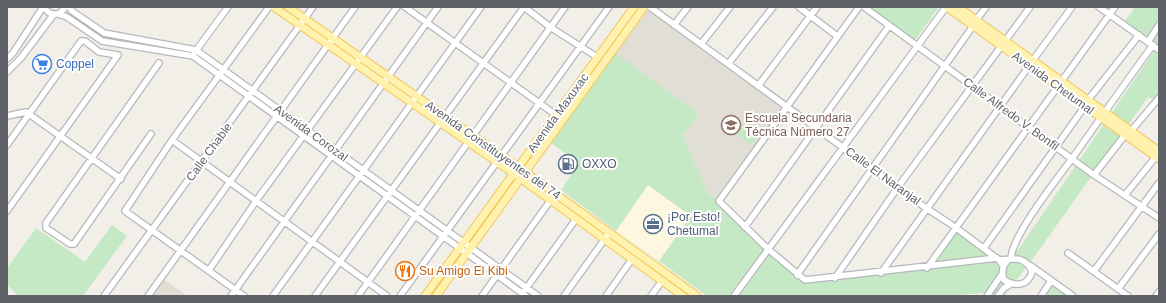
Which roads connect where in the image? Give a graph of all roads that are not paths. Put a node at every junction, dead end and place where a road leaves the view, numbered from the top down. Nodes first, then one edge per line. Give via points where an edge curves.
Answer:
1 (43, 7) edge
2 (65, 7) edge
3 (69, 7) edge
4 (228, 7) edge
5 (269, 7) edge
6 (274, 7) edge
7 (288, 7) edge
8 (313, 7) edge
9 (355, 7) edge
10 (397, 7) edge
11 (405, 7) edge
12 (438, 7) edge
13 (481, 7) edge
14 (524, 7) edge
15 (565, 7) edge
16 (608, 7) edge
17 (634, 7) edge
18 (644, 7) edge
19 (650, 7) edge
20 (688, 7) edge
21 (730, 7) edge
22 (773, 7) edge
23 (799, 7) edge
24 (817, 7) edge
25 (859, 7) edge
26 (864, 7) edge
27 (946, 7) edge
28 (958, 7) edge
29 (986, 7) edge
30 (1030, 7) edge
31 (1072, 7) edge
32 (1099, 7) edge
33 (1115, 7) edge
34 (56, 14) junction
35 (1110, 14) junction
36 (811, 16) junction
37 (305, 19) junction
38 (427, 23) junction
39 (974, 23) junction
40 (300, 25) junction
41 (674, 25) junction
42 (1159, 25) edge
43 (889, 26) junction
44 (550, 27) junction
45 (1139, 35) junction
46 (837, 36) junction
47 (333, 39) junction
48 (1148, 42) junction
49 (456, 43) junction
50 (1003, 43) junction
51 (701, 44) junction
52 (329, 45) junction
53 (1153, 45) junction
54 (581, 46) junction
55 (917, 46) junction
56 (196, 50) junction
57 (1159, 50) edge
58 (193, 56) junction
59 (597, 57) junction
60 (7, 59) edge
61 (359, 61) junction
62 (159, 63) dead end
63 (484, 63) junction
64 (1031, 63) junction
65 (728, 64) junction
66 (945, 65) junction
67 (224, 70) junction
68 (7, 72) edge
69 (220, 75) junction
70 (387, 81) junction
71 (511, 83) junction
72 (1059, 83) junction
73 (758, 86) junction
74 (972, 86) junction
75 (251, 93) junction
76 (1159, 98) edge
77 (414, 100) junction
78 (539, 103) junction
79 (1086, 103) junction
80 (787, 106) junction
81 (999, 106) junction
82 (279, 114) junction
83 (1102, 114) junction
84 (29, 115) junction
85 (7, 116) edge
86 (556, 116) junction
87 (443, 120) junction
88 (1028, 126) junction
89 (817, 128) junction
90 (307, 131) junction
91 (1128, 133) junction
92 (151, 134) dead end
93 (60, 136) junction
94 (304, 136) junction
95 (470, 139) junction
96 (172, 140) junction
97 (7, 145) edge
98 (843, 146) junction
99 (1056, 146) junction
100 (335, 151) junction
101 (1158, 155) edge
102 (331, 157) junction
103 (1072, 158) junction
104 (92, 159) junction
105 (499, 159) junction
106 (202, 162) junction
107 (872, 167) junction
108 (519, 173) junction
109 (360, 174) junction
110 (1094, 175) junction
111 (121, 179) junction
112 (230, 182) junction
113 (1159, 183) edge
114 (898, 187) junction
115 (389, 194) junction
116 (1125, 195) junction
117 (553, 197) junction
118 (256, 201) junction
119 (1141, 206) junction
120 (926, 208) junction
121 (7, 211) edge
122 (417, 214) junction
123 (1159, 218) edge
124 (576, 219) junction
125 (285, 222) junction
126 (745, 227) junction
127 (956, 227) junction
128 (152, 230) junction
129 (445, 233) junction
130 (1159, 234) edge
131 (607, 236) junction
132 (312, 242) junction
133 (466, 248) junction
134 (984, 248) junction
135 (768, 249) junction
136 (181, 251) junction
137 (1068, 254) dead end
138 (998, 259) junction
139 (1010, 259) junction
140 (632, 260) junction
141 (340, 262) junction
142 (652, 264) junction
143 (1003, 266) junction
144 (1030, 266) junction
145 (927, 268) junction
146 (501, 269) junction
147 (209, 270) junction
148 (647, 270) junction
149 (1094, 271) junction
150 (881, 273) junction
151 (1041, 273) junction
152 (497, 274) junction
153 (1002, 274) junction
154 (797, 275) junction
155 (1031, 277) junction
156 (835, 278) junction
157 (1051, 280) junction
158 (662, 281) junction
159 (368, 282) junction
160 (1011, 284) junction
161 (527, 288) junction
162 (1118, 289) junction
163 (236, 290) junction
164 (1159, 292) edge
165 (523, 295) edge
166 (104, 296) edge
167 (148, 296) edge
168 (231, 296) edge
169 (244, 296) edge
170 (273, 296) edge
171 (315, 296) edge
172 (358, 296) edge
173 (388, 296) edge
174 (400, 296) edge
175 (425, 296) edge
176 (436, 296) edge
177 (482, 296) edge
178 (538, 296) edge
179 (564, 296) edge
180 (606, 296) edge
181 (651, 296) edge
182 (683, 296) edge
183 (697, 296) edge
184 (734, 296) edge
185 (987, 296) edge
186 (998, 296) edge
187 (1041, 296) edge
188 (1073, 296) edge
189 (1128, 296) edge
190 (1156, 296) edge

1 - 34 street, Avenida Corozal via 47,12
1 - 60 street
2 - 34 street
3 - 56 street, Avenida Corozal via 104,33
4 - 56 street
5 - 67 street
6 - 40 main road, Avenida Constituyentes del 74
7 - 37 main road, Avenida Constituyentes del 74
8 - 37 street, Calle Chable
9 - 47 street
10 - 61 street
11 - 38 street
12 - 38 street
13 - 49 street
14 - 44 street
14 - 63 street
15 - 44 street
16 - 54 street
17 - 59 main road, Avenida Maxuxac
18 - 108 main road, Avenida Maxuxac
19 - 41 street, Calle El Naranjal
20 - 41 street
21 - 51 street
22 - 65 street
23 - 36 street
24 - 36 street
25 - 46 street
26 - 43 street, Calle Alfredo V. Bonfil
27 - 39 main road, Avenida Chetumal
27 - 55 street
28 - 39 main road, Avenida Chetumal
29 - 39 street
30 - 50 street
31 - 64 street
32 - 35 street
33 - 35 street
34 - 58 street, Avenida Corozal via 67,17 102,41
34 - 68 street
35 - 45 street
35 - 72 street
36 - 46 street
36 - 73 street
37 - 40 street, Calle Chable
37 - 47 main road, Avenida Constituyentes del 74
38 - 49 street
38 - 70 street
39 - 50 main road, Avenida Chetumal
39 - 66 street
40 - 52 main road, Avenida Constituyentes del 74
40 - 75 street, Calle Chable
41 - 51 street, Calle El Naranjal
42 - 48 street
43 - 55 street, Calle Alfredo V. Bonfil
43 - 89 street
44 - 54 street
44 - 71 street
45 - 48 street
45 - 79 street
46 - 80 street
47 - 52 street
47 - 61 main road, Avenida Constituyentes del 74
48 - 53 street
49 - 63 street
49 - 77 street
50 - 64 main road, Avenida Chetumal
50 - 74 street
51 - 65 street, Calle El Naranjal
52 - 61 main road, Avenida Constituyentes del 74
52 - 82 street
53 - 57 street
53 - 83 street
54 - 59 street
54 - 78 street
55 - 66 street, Calle Alfredo V. Bonfil
55 - 98 street
56 - 58 street
56 - 67 street, Avenida Corozal
58 - 69 street, Avenida Corozal
59 - 86 main road, Avenida Maxuxac
61 - 70 main road, Avenida Constituyentes del 74
61 - 90 street
62 - 104 street
63 - 71 street
63 - 87 street
64 - 72 main road, Avenida Chetumal
64 - 81 street
65 - 73 street, Calle El Naranjal
66 - 74 street, Calle Alfredo V. Bonfil
66 - 107 street
67 - 69 street
67 - 75 street, Avenida Corozal
69 - 75 street, Avenida Corozal
69 - 96 street
70 - 77 main road, Avenida Constituyentes del 74
70 - 100 street
71 - 78 street
71 - 95 street
72 - 79 main road, Avenida Chetumal
72 - 88 street
73 - 80 street, Calle El Naranjal
74 - 81 street, Calle Alfredo V. Bonfil
74 - 114 street
75 - 82 street, Avenida Corozal
75 - 106 street, Calle Chable
76 - 91 street
77 - 87 main road, Avenida Constituyentes del 74
77 - 109 street
78 - 86 street
78 - 105 street
79 - 83 main road, Avenida Chetumal
79 - 99 street
80 - 89 street, Calle El Naranjal
80 - 126 street via 719,201
81 - 88 street, Calle Alfredo V. Bonfil
81 - 120 street
82 - 90 street, Avenida Corozal
82 - 94 street, Avenida Corozal
82 - 112 street
83 - 91 main road, Avenida Chetumal
83 - 103 street
84 - 85 street via 22,112
84 - 93 street
84 - 93 street via 83,40 99,52 118,54
84 - 97 street
86 - 108 main road, Avenida Maxuxac
87 - 95 main road, Avenida Constituyentes del 74
87 - 115 street
88 - 99 street, Calle Alfredo V. Bonfil
88 - 127 street
89 - 98 street, Calle El Naranjal
89 - 126 street
90 - 94 street
90 - 100 street, Avenida Corozal
91 - 101 main road, Avenida Chetumal
91 - 110 street
92 - 111 street
93 - 104 street
93 - 121 street
94 - 102 street, Avenida Corozal
94 - 118 street
95 - 105 main road, Avenida Constituyentes del 74
95 - 122 street
96 - 106 street
96 - 128 street via 125,211
98 - 107 street, Calle El Naranjal
98 - 135 street
99 - 103 street, Calle Alfredo V. Bonfil
99 - 134 street
100 - 102 street
100 - 109 street, Avenida Corozal
101 - 116 street
102 - 109 street, Avenida Corozal
102 - 125 street
103 - 110 street, Calle Alfredo V. Bonfil
103 - 139 street via 1018,238
104 - 111 street
104 - 111 street via 45,226 73,245
105 - 108 main road, Avenida Constituyentes del 74
105 - 129 street
106 - 112 street
106 - 128 street, Calle Chable
107 - 114 street, Calle El Naranjal
107 - 154 street
108 - 117 main road, Avenida Constituyentes del 74
108 - 133 main road, Avenida Maxuxac
109 - 115 street, Avenida Corozal
109 - 132 street
110 - 116 street, Calle Alfredo V. Bonfil
112 - 118 street
112 - 136 street
113 - 119 street
114 - 120 street, Calle El Naranjal
114 - 156 street
115 - 122 street, Avenida Corozal
115 - 141 street
116 - 119 street, Calle Alfredo V. Bonfil
117 - 124 main road, Avenida Constituyentes del 74
117 - 131 main road, Avenida Constituyentes del 74
117 - 146 street
118 - 125 street
118 - 147 street
119 - 123 street, Calle Alfredo V. Bonfil
119 - 149 street
120 - 127 street, Calle El Naranjal
120 - 150 street
122 - 129 street, Avenida Corozal
122 - 159 street
124 - 131 main road, Avenida Constituyentes del 74
124 - 161 street
125 - 132 street
125 - 163 street
126 - 135 street
127 - 134 street, Calle El Naranjal
127 - 145 street
128 - 136 street
128 - 166 street, Calle Chable
129 - 133 street, Avenida Corozal
129 - 174 street
130 - 162 street
131 - 140 main road, Avenida Constituyentes del 74
131 - 142 main road, Avenida Constituyentes del 74
131 - 179 street
132 - 141 street
132 - 170 street
133 - 146 street, Avenida Corozal
133 - 152 street, Avenida Corozal
133 - 175 main road, Avenida Maxuxac
133 - 176 main road, Avenida Maxuxac
134 - 138 street, Calle El Naranjal
135 - 154 street
135 - 184 street
136 - 147 street
136 - 167 street
137 - 149 street
138 - 139 street
138 - 143 street, Calle El Naranjal
138 - 145 street
139 - 143 street
139 - 144 street via 1017,258
140 - 148 main road, Avenida Constituyentes del 74
140 - 180 street
141 - 159 street
141 - 171 street
142 - 148 street
142 - 183 main road, Avenida Constituyentes del 74
143 - 153 street
144 - 151 street
144 - 155 street
145 - 150 street
146 - 152 street
146 - 161 street, Avenida Corozal
147 - 163 street
148 - 158 main road, Avenida Constituyentes del 74
149 - 162 street
150 - 156 street
151 - 155 street
151 - 157 street
152 - 165 street, Avenida Corozal
152 - 177 street
153 - 160 street via 1004,280
153 - 185 street
154 - 156 street via 805,280
155 - 160 street via 1025,283
157 - 187 street
157 - 188 street
158 - 181 street
158 - 182 main road, Avenida Constituyentes del 74
159 - 172 street
159 - 173 street
160 - 186 street
161 - 165 street
161 - 178 street, Avenida Corozal
162 - 189 street
163 - 168 street
163 - 169 street
164 - 190 street

